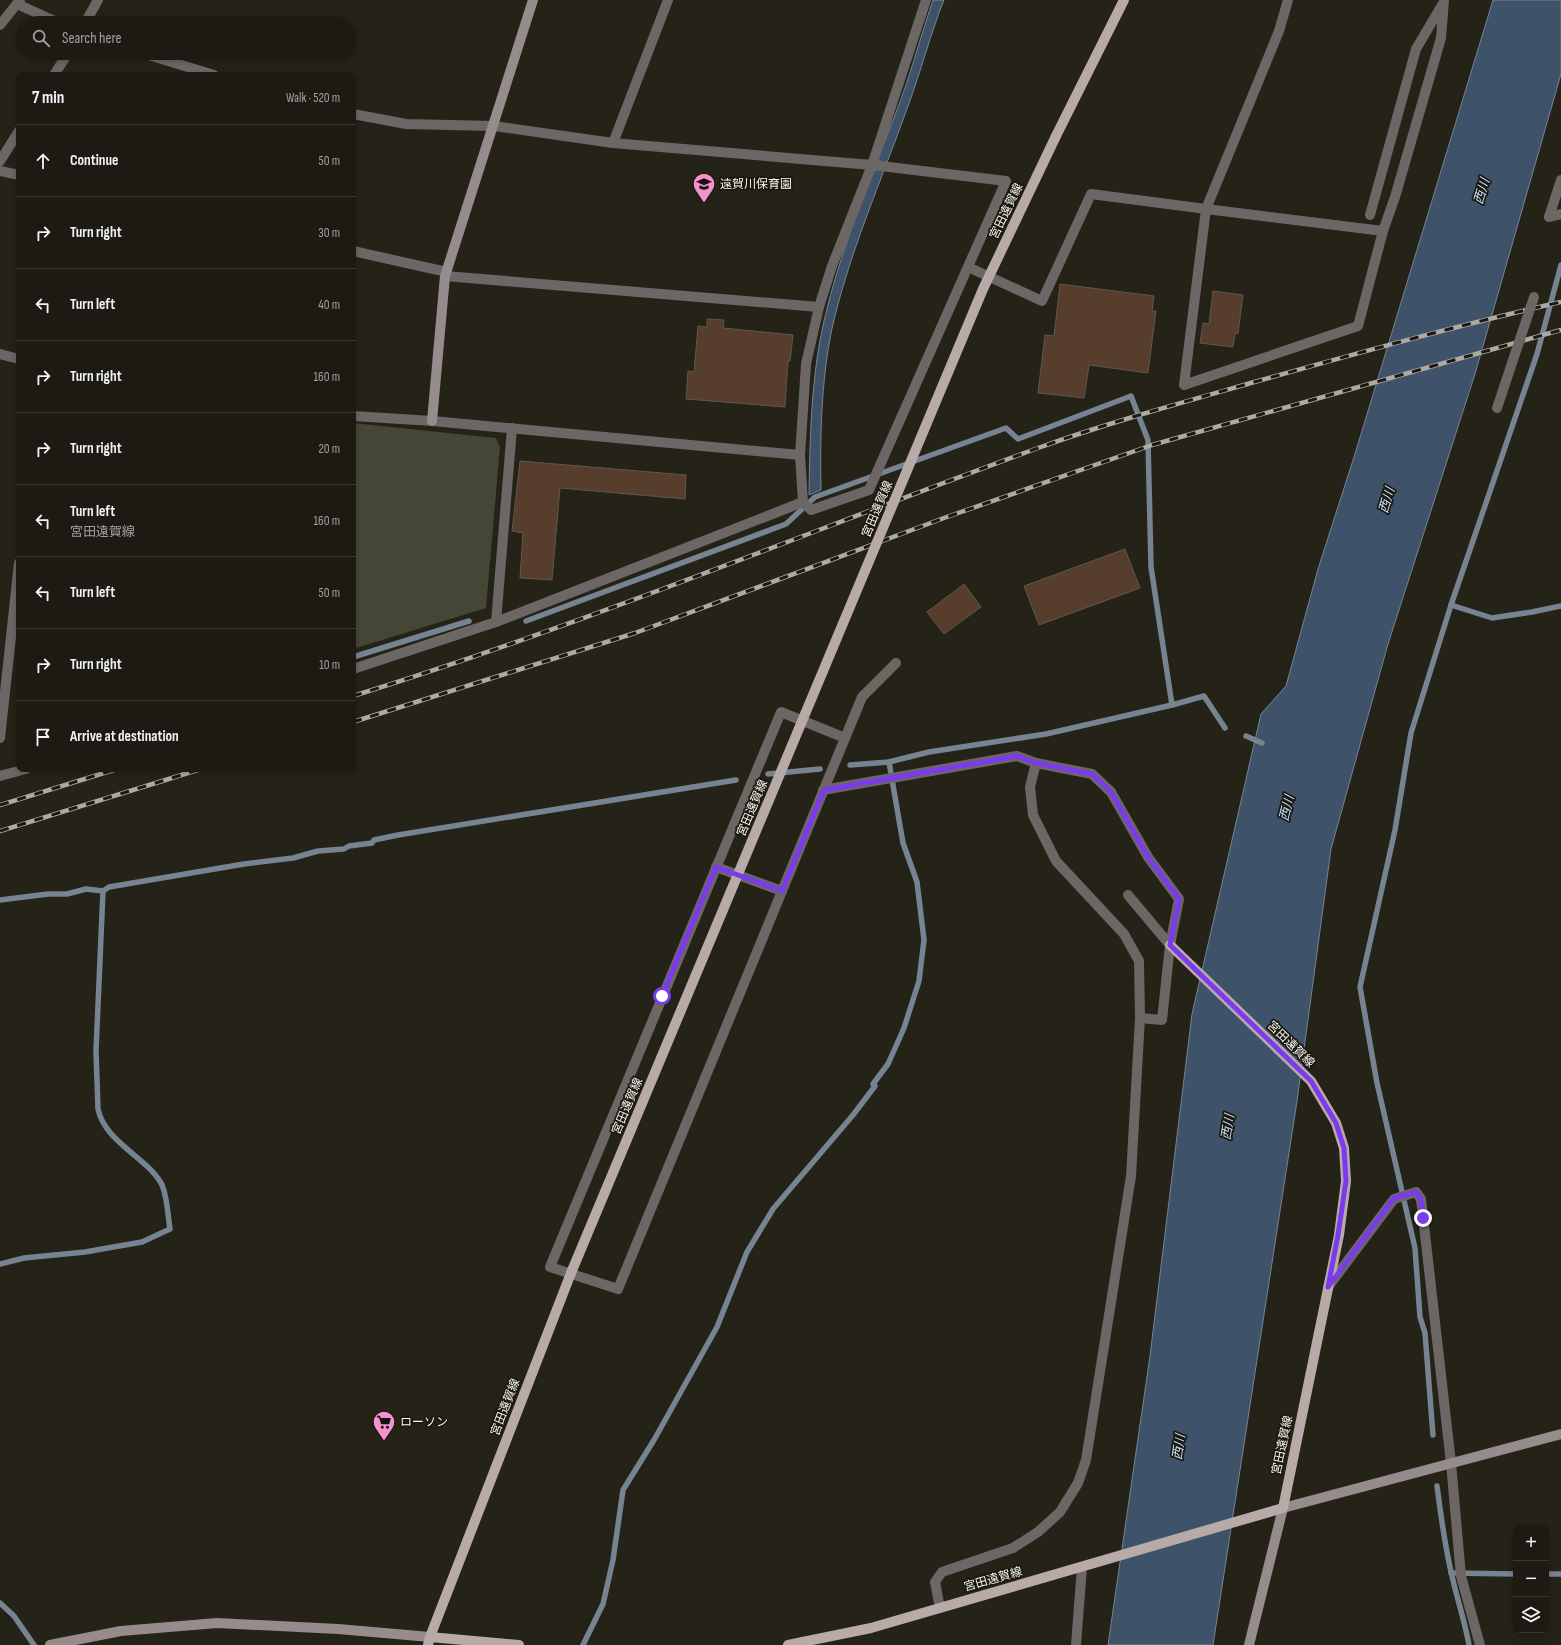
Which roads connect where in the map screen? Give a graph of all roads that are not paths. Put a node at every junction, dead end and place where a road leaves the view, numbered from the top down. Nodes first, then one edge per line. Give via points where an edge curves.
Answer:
1 (98, 0) edge
2 (533, 0) edge
3 (668, 0) edge
4 (926, 0) edge
5 (1124, 0) edge
6 (1288, 0) edge
7 (19, 2) edge
8 (1443, 2) edge
9 (46, 16) edge
10 (89, 16) edge
11 (0, 25) edge
12 (64, 60) edge
13 (165, 60) edge
14 (56, 72) edge
15 (204, 72) edge
16 (356, 115) edge
17 (494, 126) junction
18 (16, 136) edge
19 (613, 143) junction
20 (0, 161) edge
21 (872, 165) junction
22 (0, 171) edge
23 (16, 174) edge
24 (1561, 180) edge
25 (1206, 209) junction
26 (1561, 214) edge
27 (1370, 215) dead end
28 (1383, 231) junction
29 (356, 252) edge
30 (968, 267) junction
31 (446, 274) junction
32 (1534, 297) dead end
33 (819, 307) junction
34 (0, 354) edge
35 (16, 358) edge
36 (1497, 408) dead end
37 (356, 416) edge
38 (432, 421) junction
39 (512, 428) junction
40 (800, 455) junction
41 (803, 502) junction
42 (16, 591) edge
43 (496, 622) junction
44 (896, 663) dead end
45 (356, 668) edge
46 (0, 738) edge
47 (845, 738) junction
48 (1036, 763) junction
49 (16, 772) edge
50 (0, 776) edge
51 (824, 790) junction
52 (716, 867) junction
53 (782, 891) junction
54 (1128, 895) dead end
55 (1170, 945) junction
56 (1140, 1018) junction
57 (571, 1273) junction
58 (1328, 1287) junction
59 (1561, 1434) edge
60 (1451, 1463) junction
61 (1283, 1508) junction
62 (1082, 1567) junction
63 (940, 1608) junction
64 (429, 1641) edge
65 (50, 1645) edge
66 (519, 1645) edge
67 (788, 1645) edge
68 (1076, 1645) edge
69 (1248, 1645) edge
70 (1480, 1645) edge

1 - 10 street
2 - 17 street
3 - 19 street
4 - 21 street
5 - 57 main road, 宮田遠賀線, bridge via 983,289
6 - 25 street via 1279,31
7 - 9 street
7 - 11 street
8 - 27 street via 1416,49
8 - 28 street via 1441,38
12 - 14 street
13 - 15 street
16 - 17 street via 406,124
17 - 19 street
17 - 31 street
18 - 20 street
19 - 21 street
21 - 30 street via 1006,181
21 - 33 street via 832,266
22 - 23 street
24 - 26 street via 1549,217
25 - 28 street
25 - 28 street via 1184,385 1358,326
25 - 30 street via 1091,194 1042,301
29 - 31 street
30 - 41 street via 869,490 811,510
31 - 33 street
31 - 38 street
32 - 36 street, bridge
33 - 40 street via 806,364
34 - 35 street
37 - 38 street
38 - 39 street
39 - 40 street
39 - 43 street
40 - 41 street
41 - 43 street
42 - 46 street
43 - 45 street
44 - 47 street via 862,697
47 - 51 street
47 - 52 street via 781,712
48 - 51 street via 1017,756
48 - 55 street via 1092,774 1111,792 1148,857 1179,899
48 - 56 street via 1030,787 1033,815 1056,861 1124,934 1139,961
49 - 50 street
51 - 53 street
52 - 53 street
52 - 57 street via 550,1267
53 - 57 street via 618,1289
54 - 55 street
55 - 56 street via 1162,1020
55 - 58 main road, 宮田遠賀線 via 1311,1081 1336,1123 1344,1148 1346,1181
56 - 63 street via 1131,1176 1086,1460 1080,1477 1060,1512 1038,1532 1013,1548 942,1572 935,1582
57 - 64 main road, 宮田遠賀線
58 - 60 street via 1394,1198 1416,1192 1421,1199
58 - 61 main road, 宮田遠賀線
59 - 60 street
60 - 61 street
60 - 70 street via 1461,1576
61 - 62 main road, 宮田遠賀線
61 - 69 street
62 - 63 main road, 宮田遠賀線
62 - 68 street
63 - 67 main road, 宮田遠賀線 via 871,1628
64 - 65 street via 338,1629 217,1623 121,1631
64 - 66 main road

